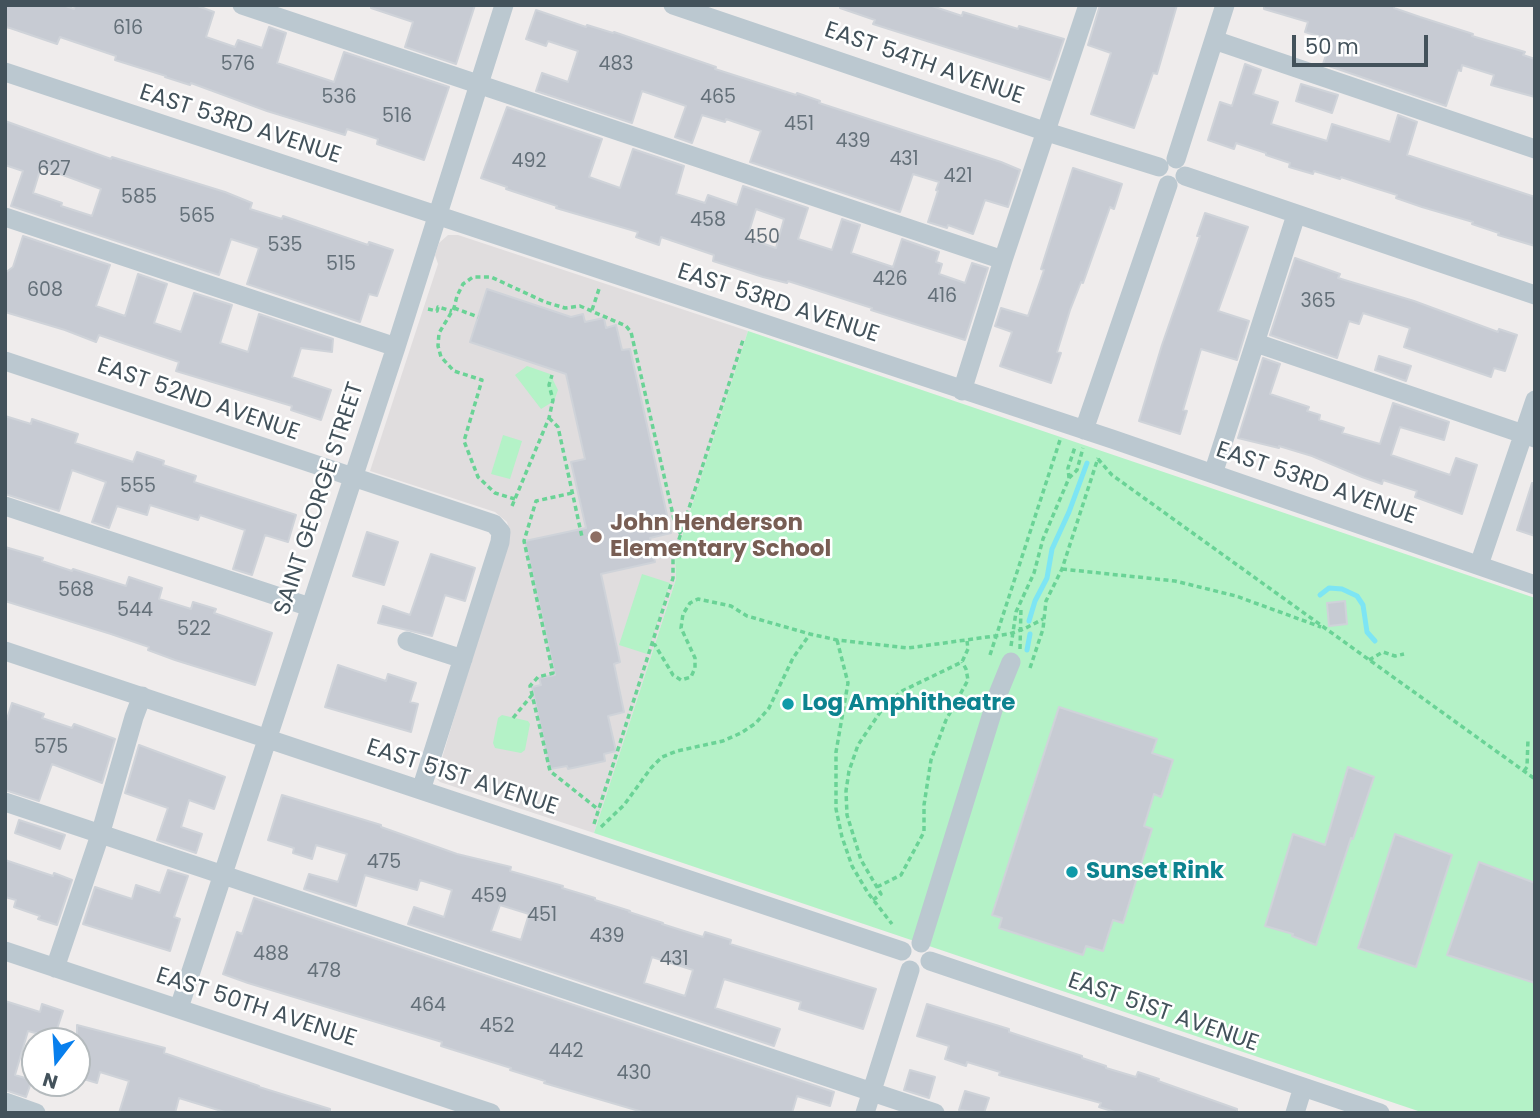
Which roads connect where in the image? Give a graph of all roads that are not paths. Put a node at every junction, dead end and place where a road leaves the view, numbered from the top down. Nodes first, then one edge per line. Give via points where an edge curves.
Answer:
1 (242, 5) edge
2 (504, 5) edge
3 (674, 5) edge
4 (1088, 5) edge
5 (1225, 5) edge
6 (1214, 40) junction
7 (5, 72) edge
8 (479, 85) junction
9 (1047, 132) junction
10 (1535, 149) edge
11 (1172, 172) junction
12 (1296, 215) junction
13 (5, 217) edge
14 (437, 217) junction
15 (1003, 260) junction
16 (1535, 295) edge
17 (1256, 343) junction
18 (396, 347) junction
19 (5, 361) edge
20 (962, 391) junction
21 (1535, 400) edge
22 (1529, 436) edge
23 (1082, 437) junction
24 (1213, 474) junction
25 (352, 478) junction
26 (5, 506) edge
27 (1479, 565) junction
28 (1535, 584) edge
29 (310, 607) junction
30 (407, 641) dead end
31 (5, 651) edge
32 (1013, 656) road end
33 (463, 659) junction
34 (142, 696) junction
35 (268, 739) junction
36 (421, 790) junction
37 (5, 802) edge
38 (100, 835) junction
39 (222, 874) junction
40 (911, 947) junction
41 (5, 951) edge
42 (930, 961) junction
43 (55, 968) junction
44 (910, 970) junction
45 (179, 1008) junction
46 (1303, 1087) junction
47 (872, 1091) junction
48 (5, 1102) edge
49 (36, 1113) edge
50 (491, 1113) edge
51 (865, 1113) edge
52 (935, 1113) edge
53 (1295, 1113) edge
54 (1380, 1113) edge

1 - 8 street
2 - 8 street, SAINT GEORGE STREET
3 - 9 street, EAST 54TH AVENUE
4 - 9 street
5 - 6 street
6 - 10 street
6 - 11 street
7 - 14 street, EAST 53RD AVENUE
8 - 14 street, SAINT GEORGE STREET
8 - 15 street
9 - 11 street, EAST 54TH AVENUE
9 - 15 street
11 - 12 street, EAST 54TH AVENUE
11 - 23 street
12 - 16 street, EAST 54TH AVENUE
12 - 17 street
13 - 18 street
14 - 18 street, SAINT GEORGE STREET
14 - 20 street, EAST 53RD AVENUE
15 - 20 street
17 - 22 street
17 - 24 street
18 - 25 street, SAINT GEORGE STREET
19 - 25 street, EAST 52ND AVENUE
20 - 23 street, EAST 53RD AVENUE
21 - 22 street
22 - 27 street
23 - 24 street, EAST 53RD AVENUE
24 - 27 street, EAST 53RD AVENUE
25 - 29 street, SAINT GEORGE STREET
25 - 33 street, EAST 52ND AVENUE via 494,524 501,531
26 - 29 street
27 - 28 street, EAST 53RD AVENUE
29 - 35 street, SAINT GEORGE STREET
30 - 33 street
31 - 34 street, EAST 51ST AVENUE
32 - 40 street
33 - 36 street
34 - 35 street, EAST 51ST AVENUE
34 - 38 street
35 - 36 street, EAST 51ST AVENUE
35 - 39 street, SAINT GEORGE STREET
36 - 40 street, EAST 51ST AVENUE
37 - 38 street
38 - 39 street
38 - 43 street
39 - 45 street, SAINT GEORGE STREET
39 - 47 street
40 - 42 street via 928,948
40 - 44 street via 902,960
41 - 43 street, EAST 50TH AVENUE
42 - 44 street via 920,971
42 - 46 street, EAST 51ST AVENUE
43 - 45 street, EAST 50TH AVENUE
44 - 47 street
45 - 50 street, EAST 50TH AVENUE
46 - 53 street
46 - 54 street, EAST 51ST AVENUE
47 - 51 street
47 - 52 street
48 - 49 street

